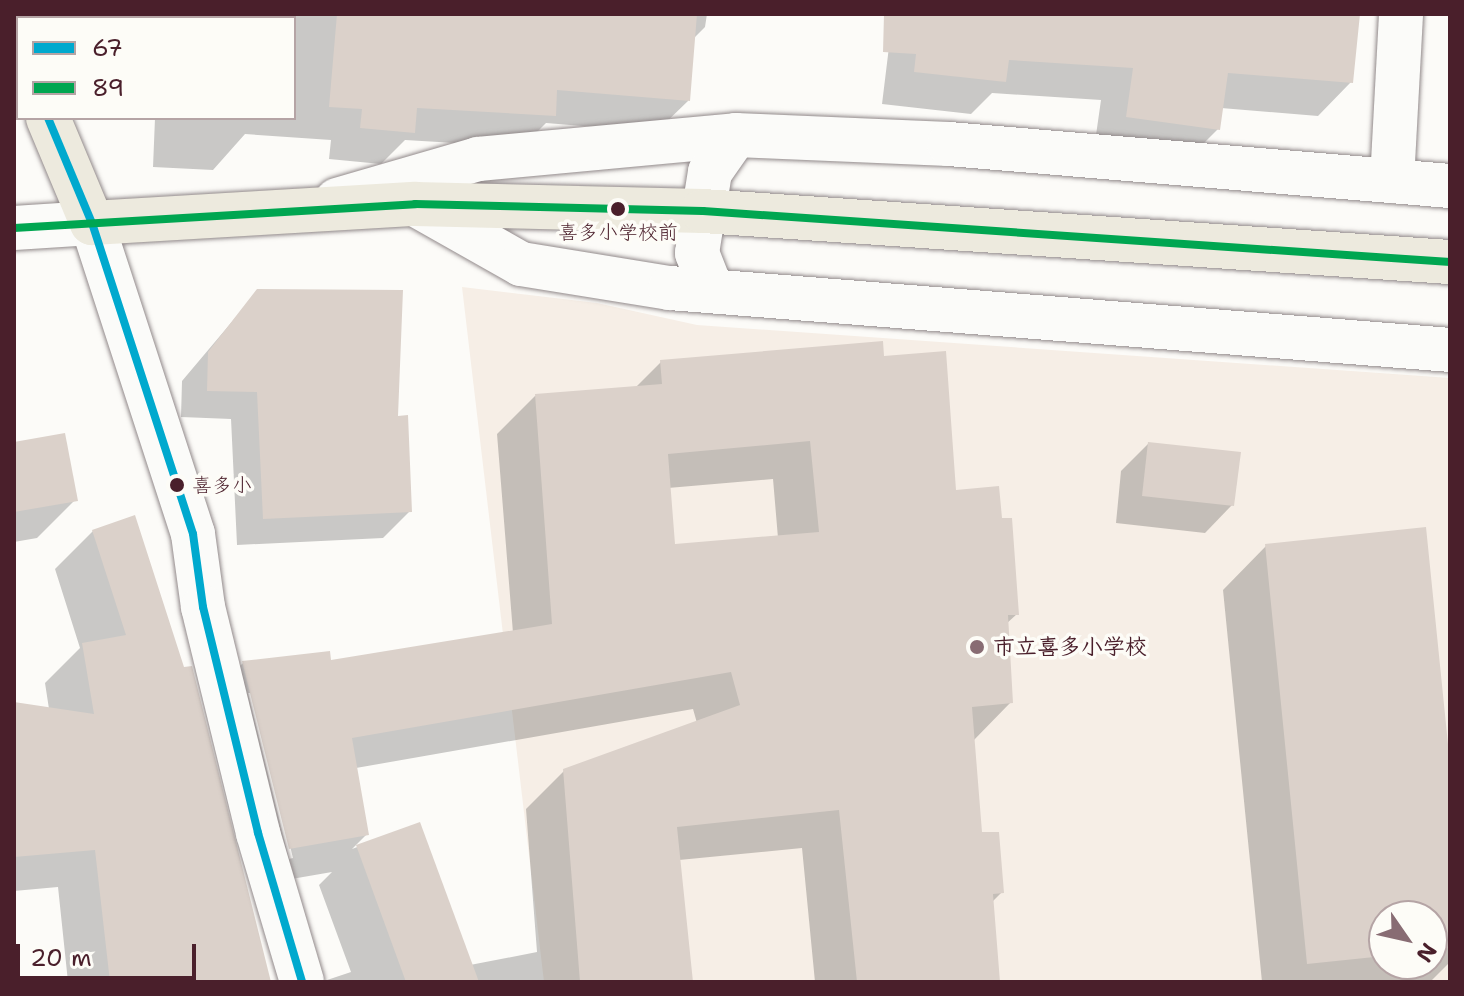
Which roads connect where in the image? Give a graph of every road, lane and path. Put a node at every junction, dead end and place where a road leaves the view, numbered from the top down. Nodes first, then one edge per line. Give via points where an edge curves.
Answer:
1 (1401, 14) edge
2 (49, 120) edge
3 (736, 135) junction
4 (1392, 181) junction
5 (1450, 186) edge
6 (415, 204) junction
7 (301, 210) junction
8 (703, 211) junction
9 (92, 223) junction
10 (14, 228) edge
11 (1450, 262) edge
12 (712, 291) junction
13 (1450, 350) edge
14 (302, 982) edge

1 - 4 street
2 - 9 main road
3 - 4 street via 949,144
3 - 7 street via 478,159
3 - 8 street via 710,172
4 - 5 street
6 - 7 main road
6 - 8 main road
6 - 12 street via 521,264
7 - 9 main road
8 - 11 main road
8 - 12 street via 697,253
9 - 10 street
9 - 14 street via 193,534 206,622 258,833
12 - 13 street

